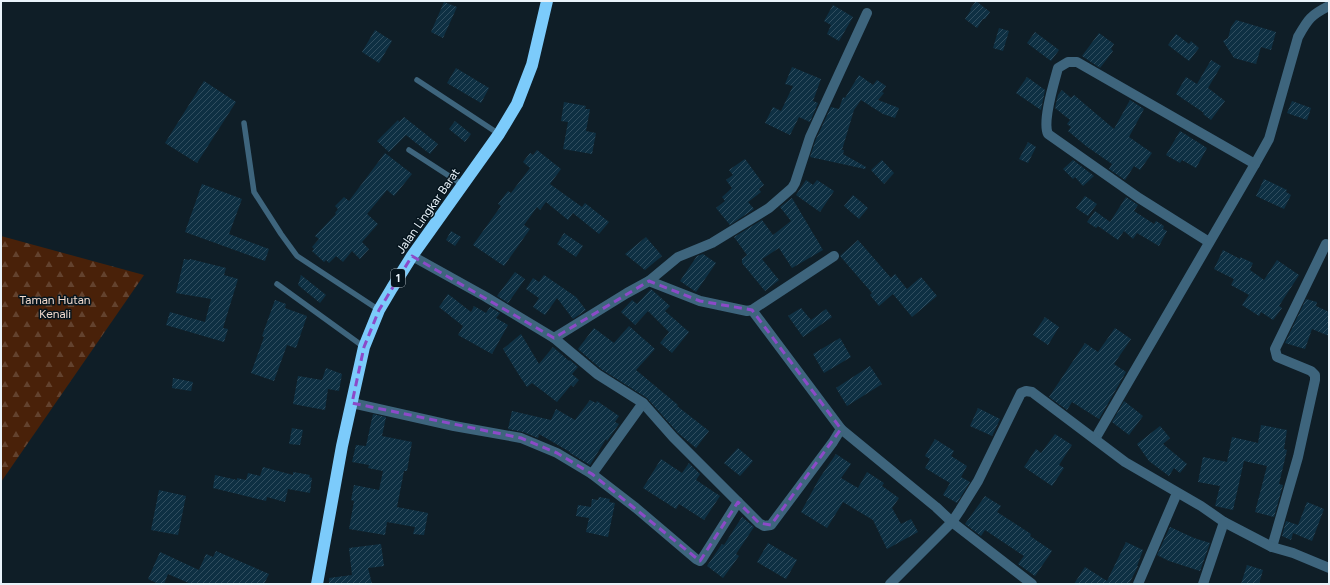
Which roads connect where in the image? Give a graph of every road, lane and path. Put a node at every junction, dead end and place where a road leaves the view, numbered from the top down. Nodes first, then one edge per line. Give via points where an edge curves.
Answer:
1 (547, 1) edge
2 (1329, 6) edge
3 (867, 13) dead end
4 (417, 80) dead end
5 (244, 123) dead end
6 (499, 134) junction
7 (409, 150) dead end
8 (1255, 164) junction
9 (463, 186) junction
10 (1209, 242) junction
11 (1326, 244) dead end
12 (412, 256) junction
13 (834, 256) dead end
14 (649, 281) junction
15 (277, 284) dead end
16 (380, 310) junction
17 (752, 310) junction
18 (554, 338) junction
19 (364, 347) junction
20 (352, 403) junction
21 (643, 404) junction
22 (840, 430) junction
23 (1095, 439) junction
24 (592, 474) junction
25 (1177, 493) junction
26 (738, 502) junction
27 (952, 522) junction
28 (1224, 522) junction
29 (1272, 547) junction
30 (1329, 568) edge
31 (317, 584) edge
32 (890, 584) edge
33 (1032, 584) edge
34 (1138, 584) edge
35 (1203, 584) edge

1 - 6 highway, Jalan Lingkar Barat / 1 via 532,65 517,104
2 - 8 street via 1315,13 1307,21 1298,37 1269,139
3 - 14 street via 810,137 792,188 769,208 712,243 678,257
4 - 6 lane
5 - 16 lane via 254,192 280,234 297,256
6 - 9 highway, Jalan Lingkar Barat / 1
7 - 9 lane
8 - 10 street
8 - 10 street via 1077,62 1068,62 1058,68 1046,126 1048,134 1139,198
9 - 12 highway, Jalan Lingkar Barat / 1
10 - 23 street
11 - 29 street via 1275,349 1277,357 1311,371 1315,380 1298,456
12 - 16 highway, Jalan Lingkar Barat / 1
12 - 18 street
13 - 17 street
14 - 17 street via 700,301 747,312
14 - 18 street
15 - 19 lane
16 - 19 highway, Jalan Lingkar Barat / 1
17 - 22 street
18 - 21 street via 597,374
19 - 20 highway, Jalan Lingkar Barat / 1
20 - 24 street via 521,438 557,453
20 - 31 highway, Jalan Lingkar Barat / 1
21 - 24 street
21 - 26 street
22 - 26 street via 771,525 764,526 759,523
22 - 27 street
23 - 25 street via 1125,462
23 - 27 street via 1032,392 1021,393 978,481
24 - 26 street via 700,561
25 - 28 street
25 - 34 street
27 - 32 street
27 - 33 street
28 - 29 street
28 - 35 street
29 - 30 street

